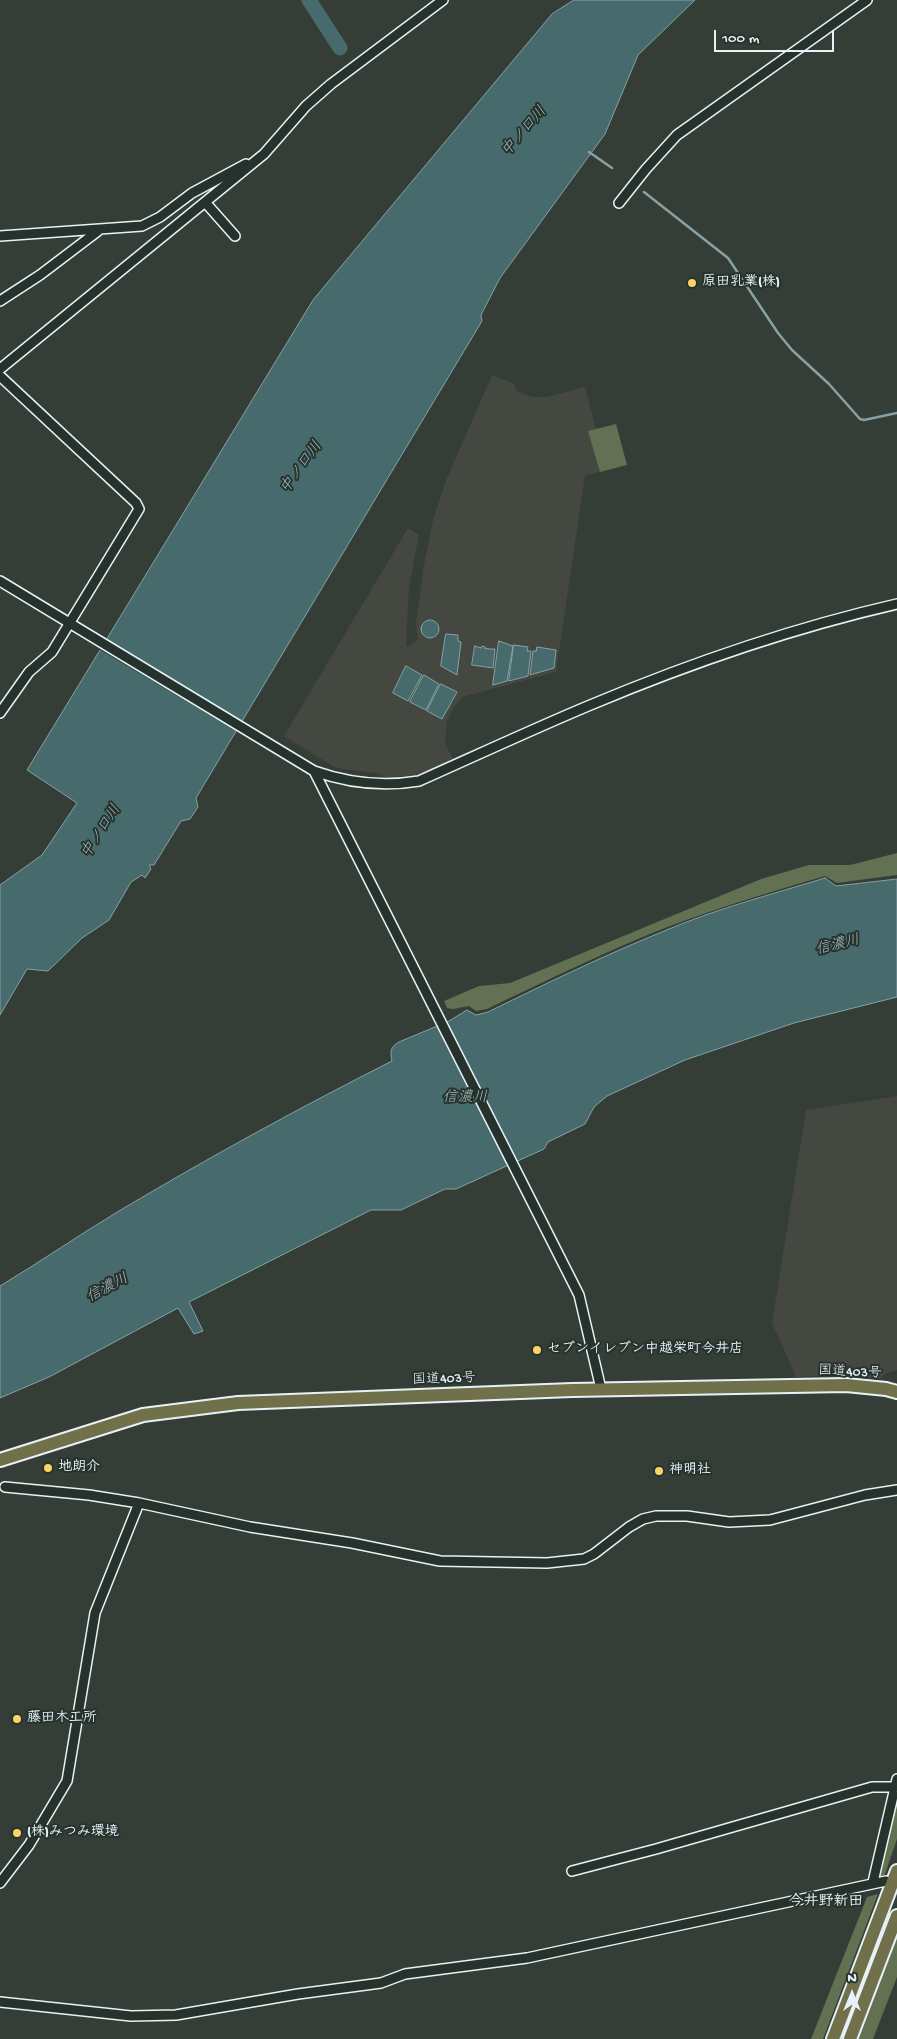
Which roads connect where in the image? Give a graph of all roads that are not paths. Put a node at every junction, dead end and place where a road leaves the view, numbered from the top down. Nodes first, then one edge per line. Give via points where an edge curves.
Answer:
1 (443, 0) edge
2 (866, 0) edge
3 (264, 154) junction
4 (205, 202) junction
5 (619, 203) dead end
6 (98, 231) junction
7 (0, 236) edge
8 (235, 236) dead end
9 (0, 301) edge
10 (0, 369) edge
11 (0, 376) edge
12 (0, 581) edge
13 (897, 604) edge
14 (70, 623) junction
15 (0, 713) edge
16 (314, 771) junction
17 (601, 1390) junction
18 (897, 1392) edge
19 (0, 1460) edge
20 (5, 1487) dead end
21 (897, 1490) edge
22 (139, 1503) junction
23 (896, 1783) edge
24 (572, 1871) dead end
25 (897, 1871) edge
26 (886, 1881) dead end
27 (873, 1882) junction
28 (0, 1883) edge
29 (897, 1916) edge
30 (0, 2002) edge
31 (833, 2039) edge
32 (850, 2039) edge

1 - 3 street via 331,84 306,106
2 - 5 street via 677,135
3 - 4 street
3 - 6 street via 192,193 149,223
4 - 8 street
4 - 10 street
6 - 7 street
6 - 9 street
11 - 14 street via 139,509
12 - 14 street
13 - 16 street via 841,618 688,667 590,705 419,781 366,784
14 - 15 street via 52,652 29,672
14 - 16 street
16 - 17 street via 578,1295
17 - 18 highway, 国道403号 via 846,1385
17 - 19 highway, 国道403号 via 238,1403 143,1415
20 - 22 street
21 - 22 street via 847,1499 770,1520 729,1522 687,1516 656,1516 629,1527 584,1559 547,1563 440,1561 250,1527
22 - 28 street via 95,1613 67,1781 29,1845
23 - 24 street via 872,1786
23 - 27 street
25 - 31 highway
26 - 27 street
27 - 30 street via 527,1958 405,1974 381,1982 176,2015 131,2016
29 - 32 highway

